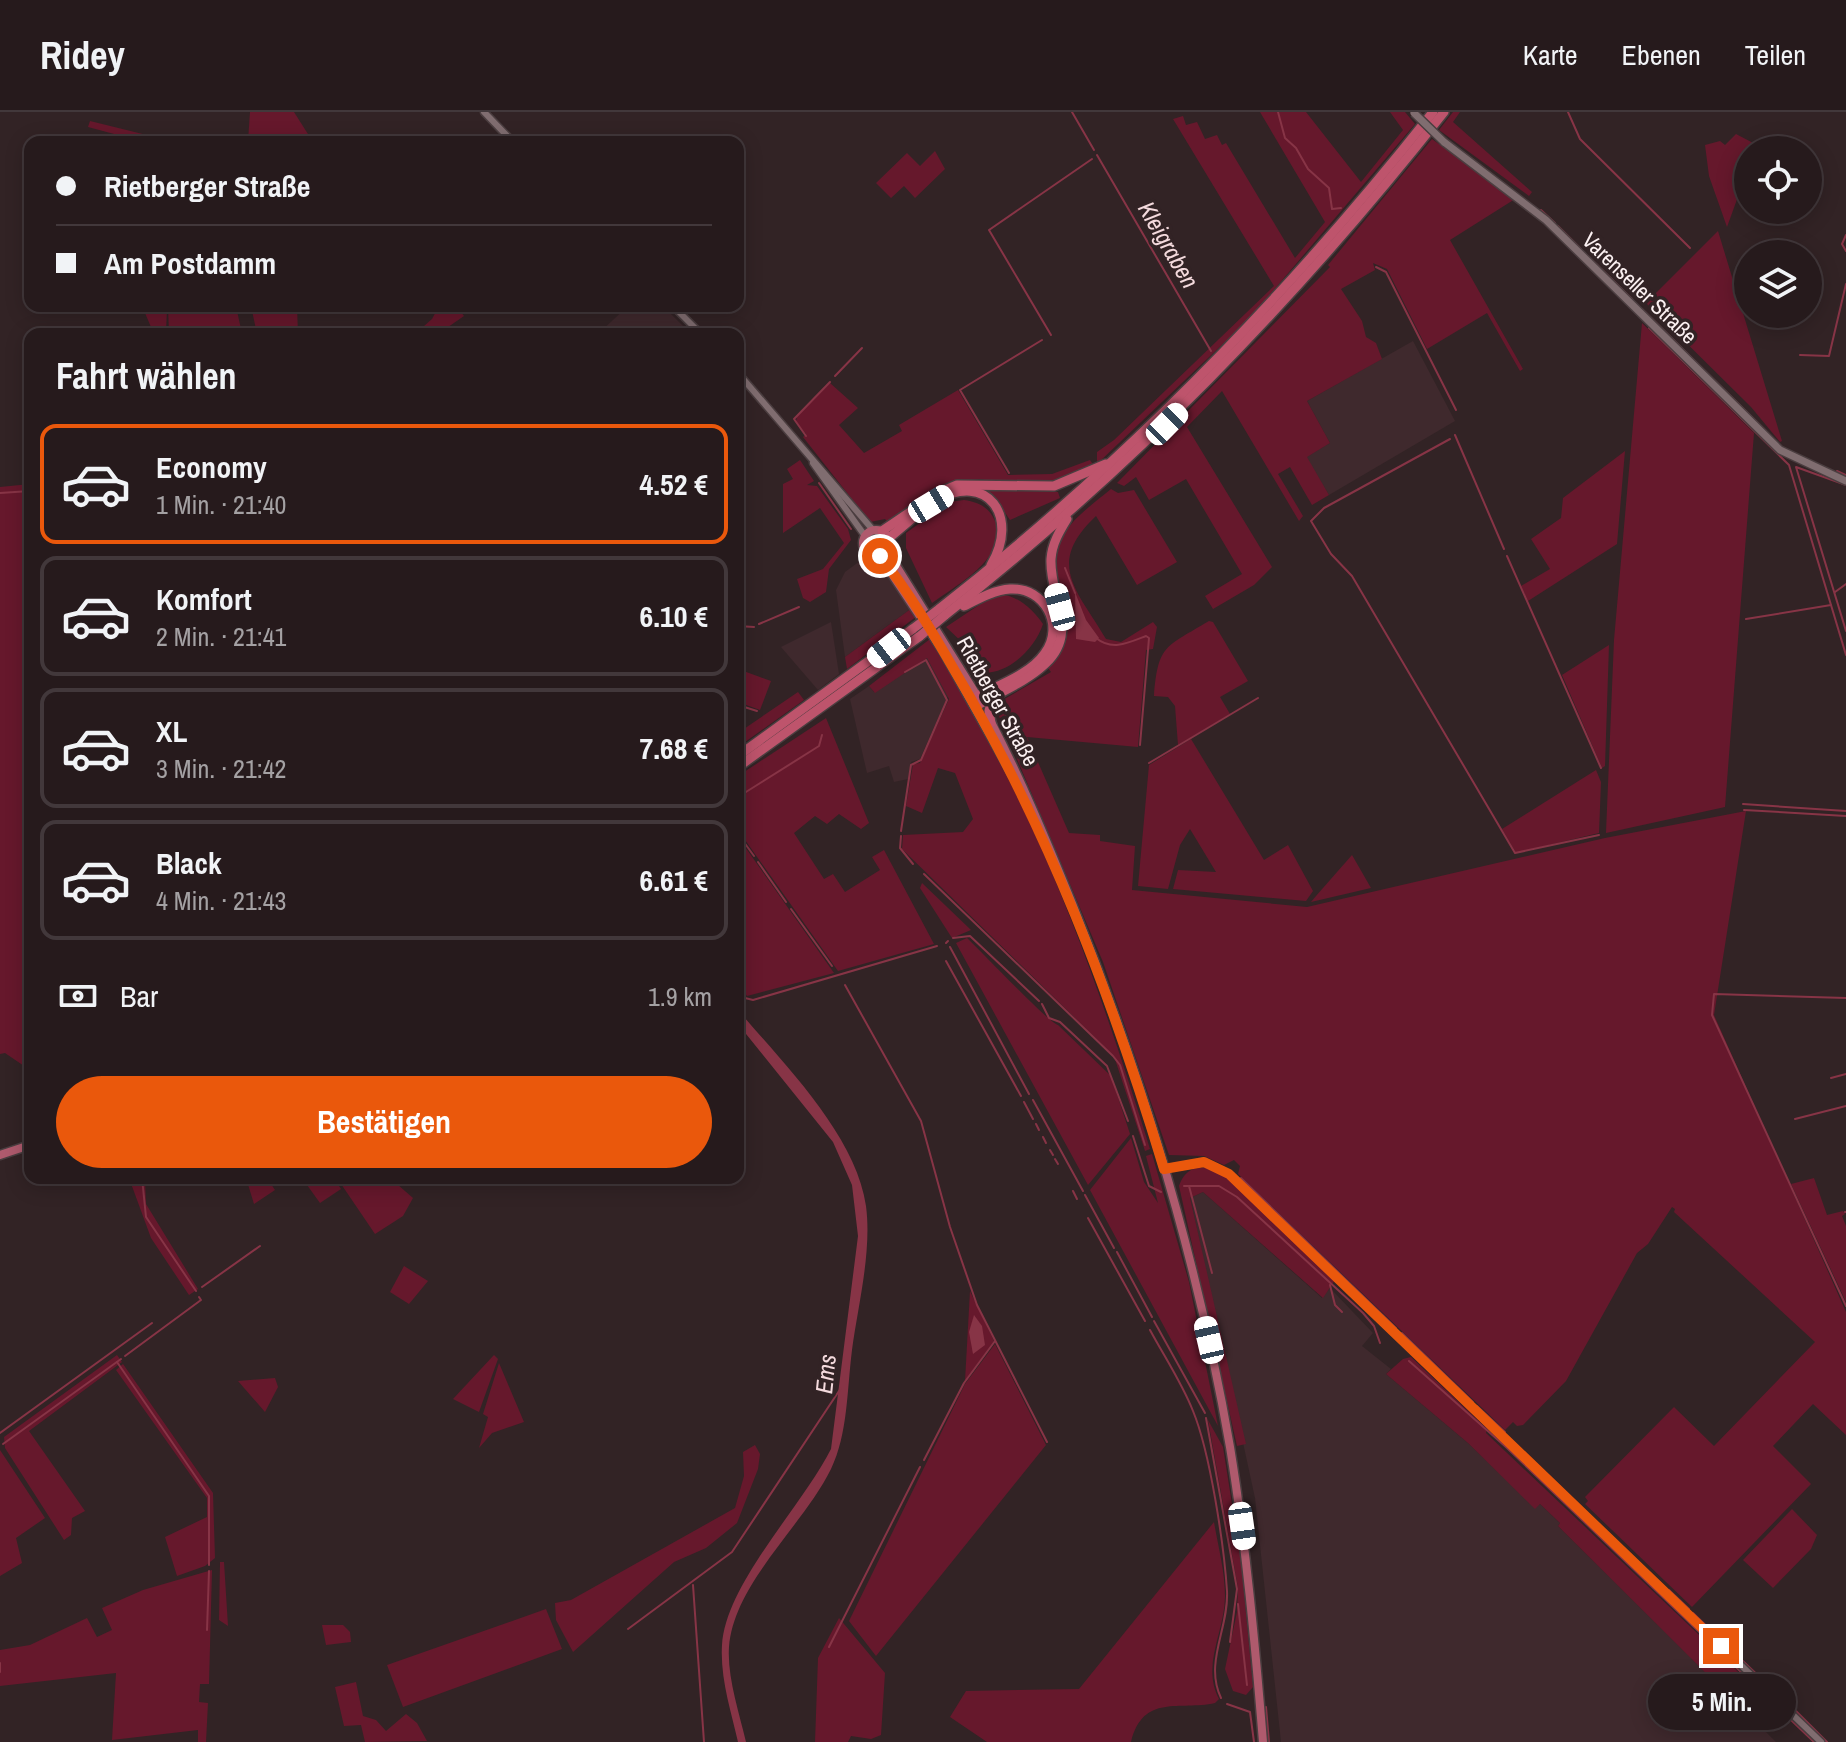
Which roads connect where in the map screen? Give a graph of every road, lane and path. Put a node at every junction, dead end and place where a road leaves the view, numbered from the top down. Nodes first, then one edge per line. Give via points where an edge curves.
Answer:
1 (484, 112) edge
2 (1433, 112) edge
3 (1444, 112) edge
4 (1413, 113) edge
5 (507, 136) edge
6 (679, 312) edge
7 (695, 328) edge
8 (744, 380) edge
9 (1120, 457) junction
10 (1846, 481) edge
11 (1072, 512) junction
12 (877, 534) junction
13 (884, 554) junction
14 (987, 571) junction
15 (944, 612) junction
16 (993, 696) junction
17 (976, 701) junction
18 (805, 715) junction
19 (991, 723) junction
20 (744, 752) edge
21 (744, 762) edge
22 (1060, 877) junction
23 (24, 1147) edge
24 (0, 1155) edge
25 (1164, 1169) junction
26 (1263, 1742) edge
27 (1821, 1742) edge

1 - 5 street
2 - 9 highway via 1312,259
3 - 11 highway via 1318,266 1238,353
4 - 10 main road, Varenseller Straße, bridge via 1546,220 1780,450
6 - 7 street
8 - 12 street
9 - 12 highway via 1054,486 957,485
9 - 14 highway
11 - 15 highway
11 - 16 highway via 1051,554 1063,624 1059,647 1038,670
12 - 13 main road
12 - 13 main road, Rietberger Straße via 865,550
12 - 14 highway via 946,495 977,493 991,501 1004,524 1003,543
13 - 17 main road, Rietberger Straße
14 - 15 highway
15 - 17 highway via 1017,589 1038,597 1051,615 1052,639 1042,658
15 - 18 highway, bridge
16 - 17 highway
16 - 19 highway
17 - 19 main road, Rietberger Straße
17 - 22 main road, Rietberger Straße
18 - 20 highway
18 - 21 highway
19 - 22 main road, Rietberger Straße
22 - 25 main road, Rietberger Straße via 1114,1014
23 - 24 main road
25 - 26 main road, Rietberger Straße via 1226,1428 1248,1573
25 - 27 street via 1204,1162 1229,1174

